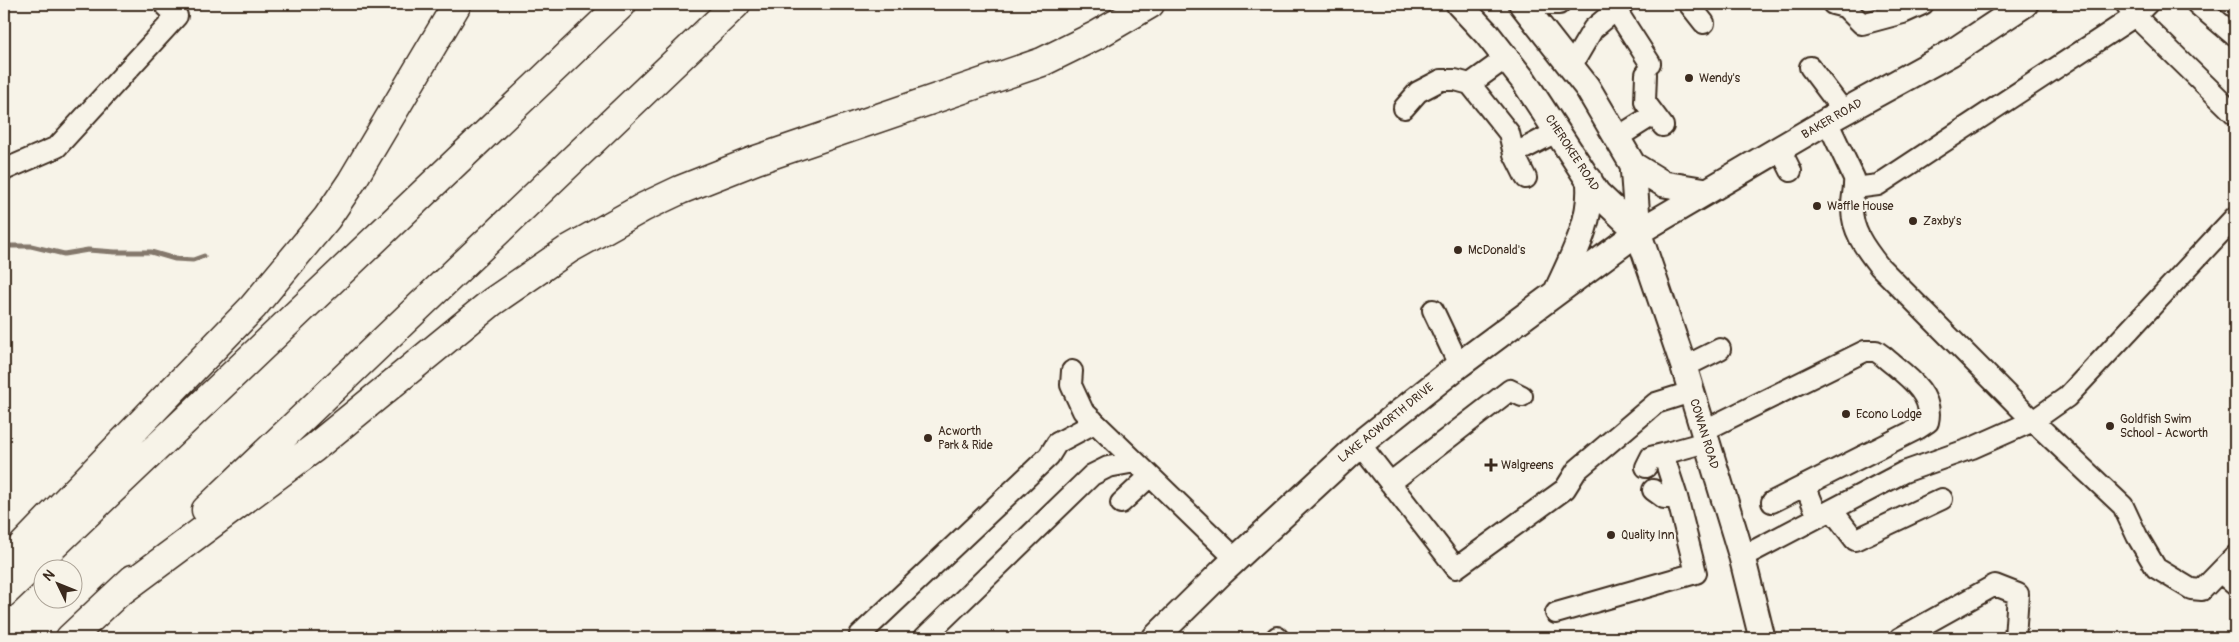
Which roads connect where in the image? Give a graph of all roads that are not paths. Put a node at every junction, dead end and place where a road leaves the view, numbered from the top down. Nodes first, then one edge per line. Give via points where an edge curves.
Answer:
1 (164, 4) edge
2 (457, 4) edge
3 (622, 4) edge
4 (736, 4) edge
5 (1150, 4) edge
6 (1459, 4) edge
7 (1522, 4) edge
8 (1533, 4) edge
9 (1559, 4) edge
10 (1689, 4) edge
11 (1833, 4) edge
12 (1923, 4) edge
13 (2025, 4) edge
14 (2197, 4) edge
15 (1619, 7) edge
16 (2136, 8) edge
17 (1704, 22) dead end
18 (2235, 36) edge
19 (1506, 58) junction
20 (1572, 66) junction
21 (1810, 67) dead end
22 (1470, 84) junction
23 (1404, 108) dead end
24 (2235, 114) edge
25 (1835, 116) junction
26 (1558, 131) junction
27 (1618, 137) junction
28 (1780, 149) junction
29 (1514, 154) junction
30 (1633, 165) junction
31 (4, 170) edge
32 (1791, 171) dead end
33 (1526, 178) dead end
34 (1589, 179) junction
35 (1855, 188) junction
36 (1707, 191) junction
37 (2235, 217) edge
38 (1638, 232) junction
39 (1557, 292) junction
40 (1434, 310) dead end
41 (1720, 349) dead end
42 (1459, 365) junction
43 (1684, 367) junction
44 (1072, 372) dead end
45 (1691, 392) junction
46 (1522, 396) dead end
47 (1093, 420) junction
48 (2033, 421) junction
49 (1705, 437) junction
50 (1360, 444) junction
51 (1663, 454) junction
52 (1135, 462) junction
53 (1646, 467) dead end
54 (1150, 476) junction
55 (1390, 483) junction
56 (1805, 485) junction
57 (1653, 490) dead end
58 (1677, 498) junction
59 (1942, 499) dead end
60 (1772, 502) dead end
61 (1120, 503) dead end
62 (1825, 513) junction
63 (2235, 556) edge
64 (1742, 557) junction
65 (1236, 559) junction
66 (4, 565) edge
67 (2220, 572) junction
68 (2235, 585) edge
69 (120, 592) junction
70 (4, 593) edge
71 (1556, 613) dead end
72 (1158, 637) edge
73 (1906, 637) edge
74 (70, 638) edge
75 (864, 638) edge
76 (924, 638) edge
77 (1762, 638) edge
78 (2015, 638) edge

1 - 31 lane via 176,16 57,148
2 - 66 highway via 352,181 316,232 253,307
3 - 70 highway
4 - 69 highway
5 - 69 highway via 1042,62 756,160 680,190 569,249 492,302 314,448
6 - 19 main road, CHEROKEE ROAD
7 - 20 main road
8 - 9 lane
10 - 17 lane
11 - 12 lane via 1845,7 1862,24
13 - 25 main road, BAKER ROAD via 1950,53
14 - 18 lane
15 - 20 lane via 1593,29
15 - 27 lane via 1648,69 1645,102 1658,120
16 - 24 lane
16 - 35 lane via 1878,185
19 - 22 lane
19 - 26 main road, CHEROKEE ROAD
20 - 27 main road
21 - 25 lane
22 - 23 lane via 1441,80 1418,92
22 - 29 lane via 1508,133
25 - 28 main road, BAKER ROAD
25 - 35 lane
26 - 29 lane
26 - 34 main road, CHEROKEE ROAD
27 - 30 main road
28 - 32 lane
28 - 36 main road, BAKER ROAD
29 - 33 lane
30 - 36 main road via 1664,184
30 - 38 main road
34 - 38 main road, CHEROKEE ROAD via 1598,193
34 - 39 main road via 1589,205 1581,237
35 - 48 lane via 1852,205 1854,227 1879,266
36 - 38 main road, BAKER ROAD
37 - 48 lane via 2067,397
38 - 39 main road, LAKE ACWORTH DRIVE
38 - 43 main road, COWAN ROAD
39 - 42 main road, LAKE ACWORTH DRIVE
40 - 42 lane
41 - 43 lane
42 - 50 main road, LAKE ACWORTH DRIVE
43 - 45 main road, COWAN ROAD
44 - 47 lane via 1071,385 1083,411
45 - 49 main road, COWAN ROAD
45 - 55 lane via 1656,403 1577,470 1565,489 1456,568
46 - 55 lane via 1510,390
47 - 52 lane
47 - 75 lane via 1058,443 1049,456 860,635
48 - 62 lane via 1972,448 1904,472
48 - 67 lane via 2123,506 2156,568 2191,589 2202,590
49 - 51 lane
49 - 56 lane via 1865,350 1876,351 1925,396 1930,414 1928,422
49 - 64 main road, COWAN ROAD
50 - 55 lane
50 - 65 main road, LAKE ACWORTH DRIVE
51 - 53 lane via 1651,458
51 - 58 lane
52 - 54 lane
52 - 76 lane via 1108,467 1092,475
54 - 61 lane
54 - 65 lane
56 - 60 lane
56 - 62 lane
57 - 58 lane via 1664,498
58 - 71 lane via 1696,573
59 - 62 lane via 1855,540
62 - 64 lane
63 - 67 lane
64 - 77 main road, COWAN ROAD
65 - 72 main road, LAKE ACWORTH DRIVE
67 - 68 lane
69 - 74 highway
73 - 78 lane via 1995,585 2018,594

